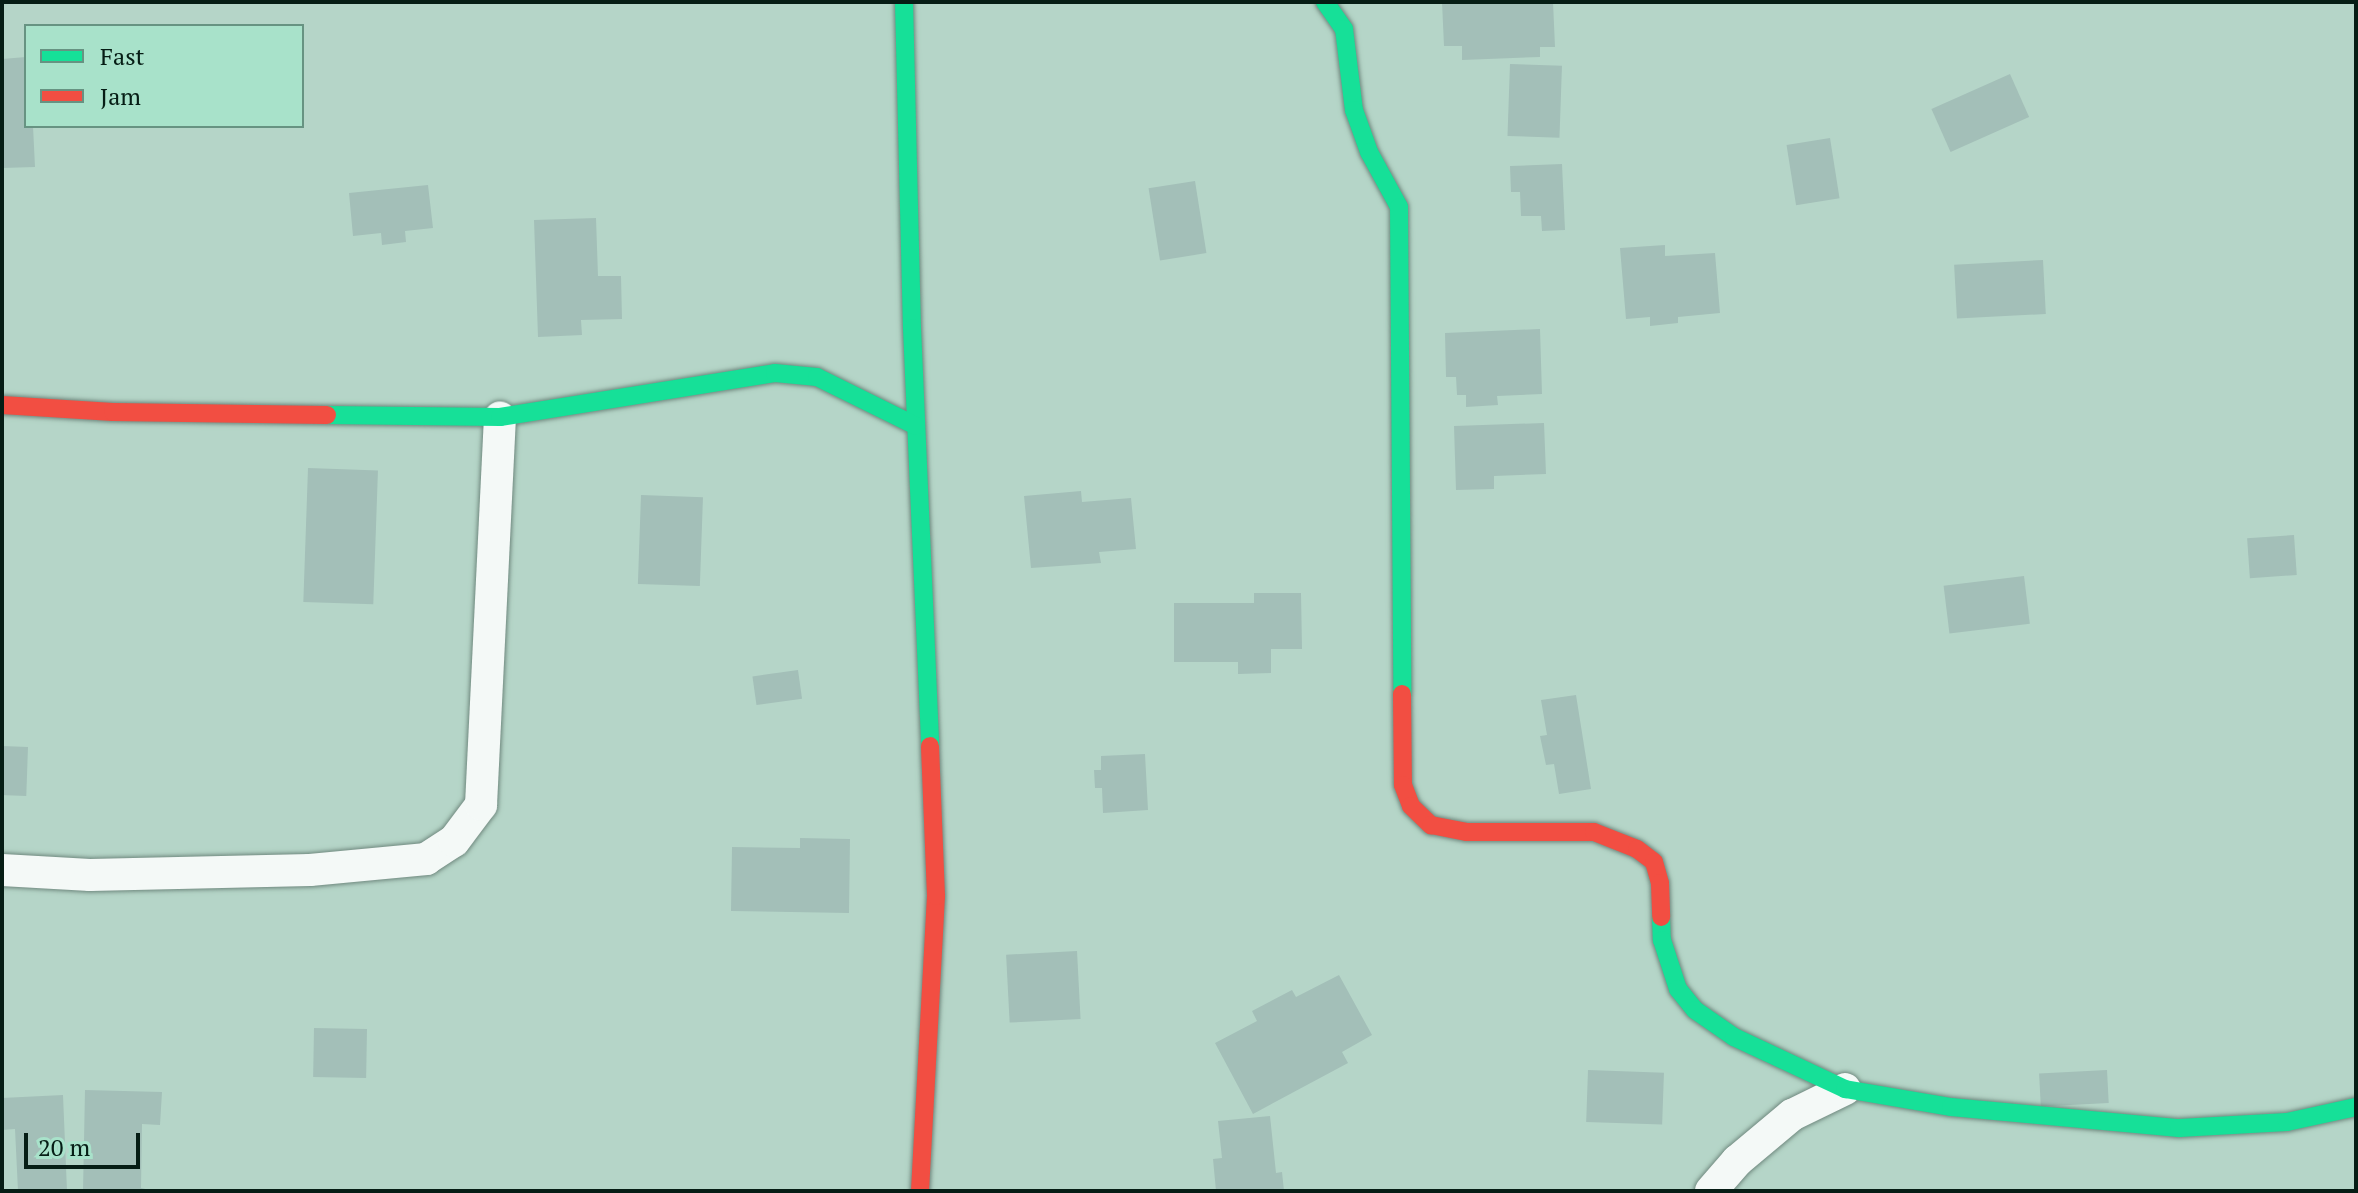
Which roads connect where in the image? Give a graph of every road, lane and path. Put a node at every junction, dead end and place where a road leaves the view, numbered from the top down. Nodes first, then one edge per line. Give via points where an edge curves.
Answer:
1 (904, 2) edge
2 (1325, 2) edge
3 (2, 405) edge
4 (500, 417) junction
5 (916, 426) junction
6 (2, 870) edge
7 (1845, 1089) junction
8 (2356, 1107) edge
9 (920, 1191) edge
10 (1711, 1191) edge

1 - 5 street
2 - 7 street via 1344,29 1354,110 1369,152 1399,207 1403,785 1411,806 1431,825 1443,828 1594,832 1637,849 1654,862 1662,940 1678,989 1695,1010 1734,1037
3 - 4 street via 113,412
4 - 5 street via 775,373 817,377
4 - 6 street via 481,805 454,841 426,859 310,870 90,875
5 - 9 street via 936,896
7 - 8 street via 1951,1107 2179,1128 2287,1122
7 - 10 street via 1792,1115 1737,1161

